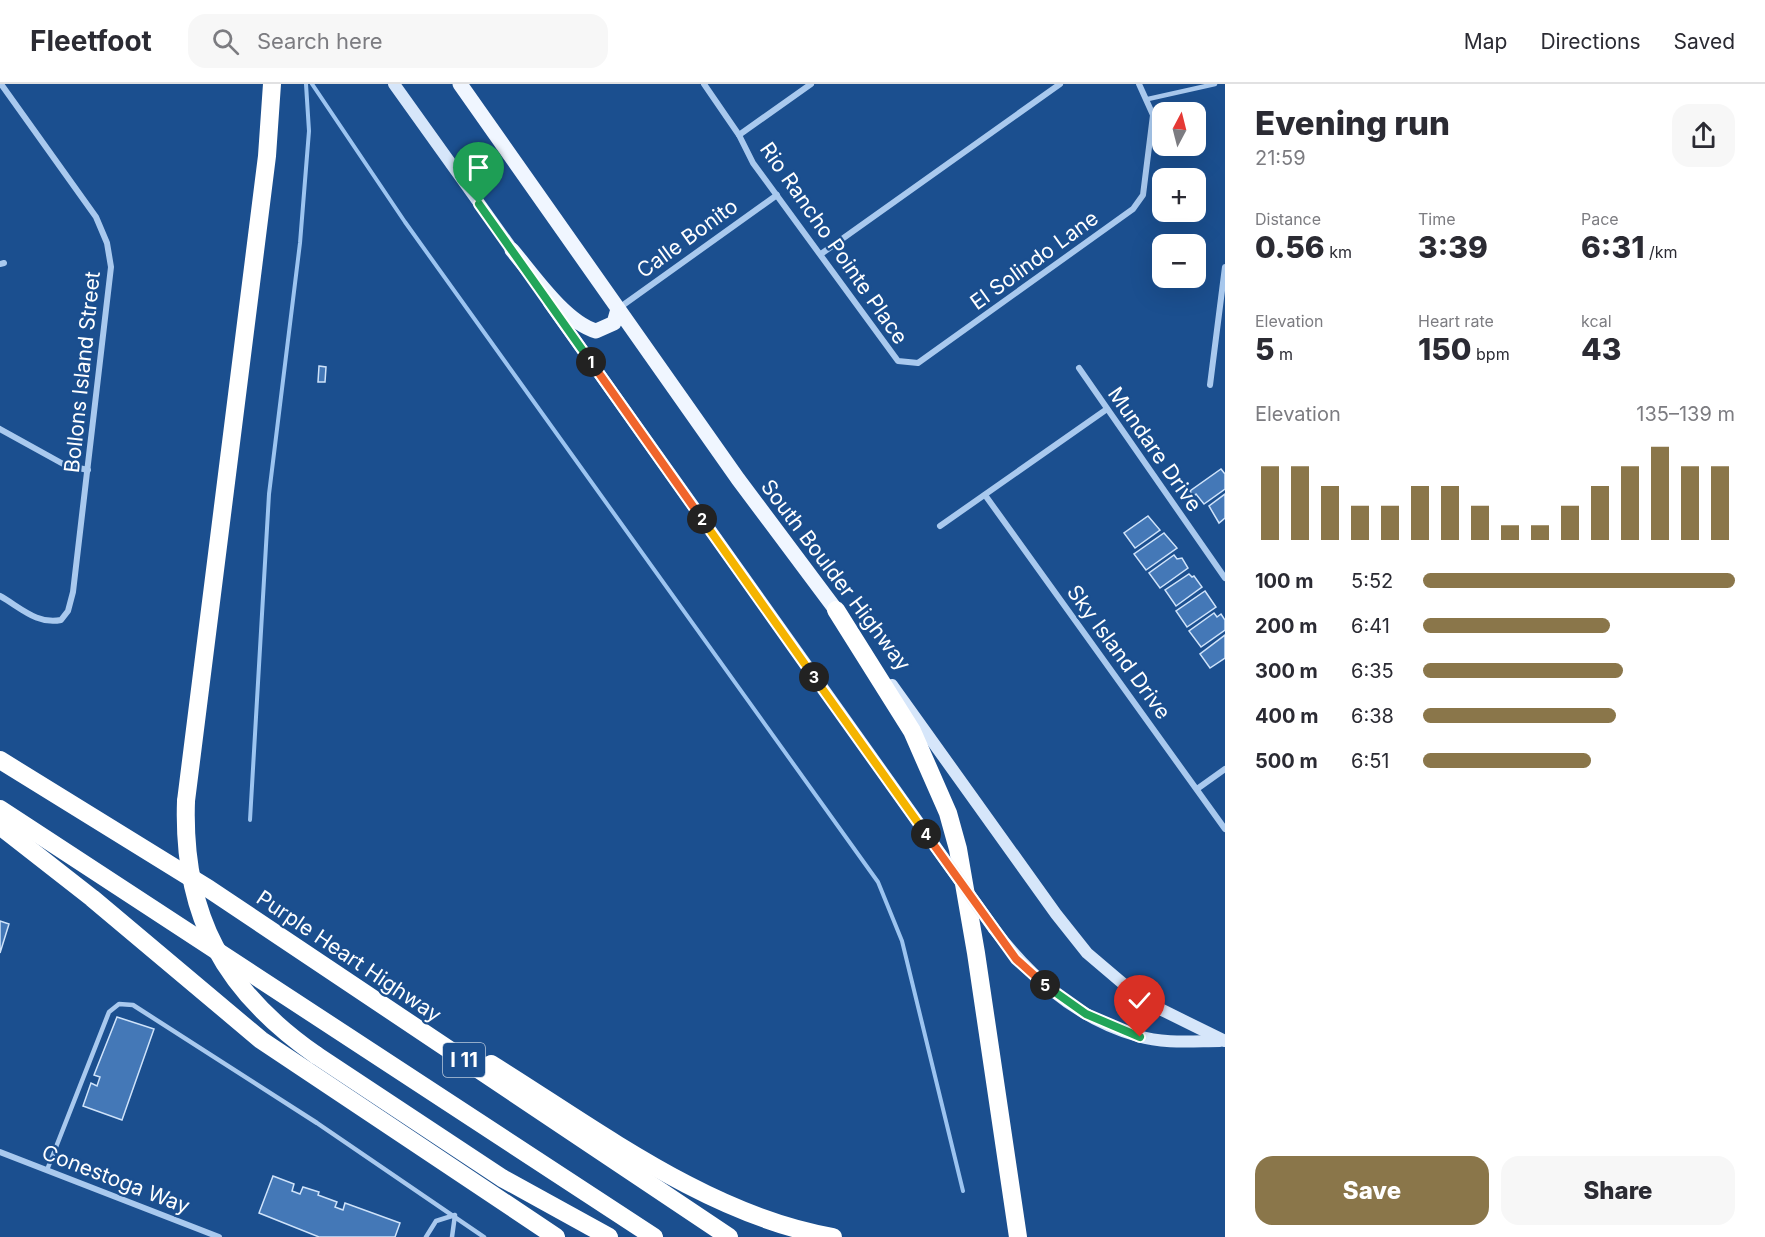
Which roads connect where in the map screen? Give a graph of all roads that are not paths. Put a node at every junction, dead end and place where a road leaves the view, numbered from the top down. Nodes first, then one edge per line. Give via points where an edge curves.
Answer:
1 (1, 84) edge
2 (272, 84) edge
3 (394, 84) edge
4 (460, 84) edge
5 (704, 84) edge
6 (811, 84) edge
7 (1060, 84) edge
8 (1139, 84) edge
9 (1215, 84) edge
10 (1148, 99) junction
11 (739, 135) junction
12 (777, 195) junction
13 (512, 250) junction
14 (821, 254) junction
15 (1225, 267) edge
16 (618, 309) junction
17 (898, 362) joint
18 (1079, 368) dead end
19 (1210, 385) dead end
20 (1107, 409) junction
21 (0, 429) edge
22 (88, 470) junction
23 (985, 495) junction
24 (940, 526) dead end
25 (1225, 578) edge
26 (0, 596) edge
27 (836, 610) junction
28 (0, 760) edge
29 (1225, 769) edge
30 (1197, 789) junction
31 (0, 809) edge
32 (0, 826) edge
33 (1225, 829) edge
34 (209, 890) junction
35 (1225, 1041) edge
36 (0, 1152) edge
37 (47, 1170) junction
38 (455, 1215) junction
39 (219, 1237) edge
40 (426, 1237) edge
41 (452, 1237) edge
42 (484, 1237) edge
43 (555, 1237) edge
44 (609, 1237) edge
45 (654, 1237) edge
46 (729, 1237) edge
47 (833, 1237) edge
48 (1018, 1237) edge

1 - 22 street, Bollons Island Street via 96,217 107,243 111,267 109,297
2 - 44 highway, bridge via 186,801 191,883 219,955 271,1022 502,1178
3 - 13 main road, South Boulder Highway
4 - 16 main road, South Boulder Highway
5 - 11 street, Rio Rancho Pointe Place
6 - 11 street
7 - 14 street
8 - 10 street
9 - 10 lane
10 - 17 street, El Solindo Lane via 1152,115 1143,195 1133,209 937,351 918,363
11 - 12 street, Rio Rancho Pointe Place via 753,163
12 - 14 street, Rio Rancho Pointe Place
12 - 16 street, Calle Bonito
13 - 16 main road via 584,328 596,331 614,323
13 - 35 main road, South Boulder Highway, bridge via 1016,959 1060,998 1110,1026 1140,1037
14 - 17 street, Rio Rancho Pointe Place
15 - 19 street
16 - 27 main road, South Boulder Highway
18 - 20 street, Mundare Drive
20 - 23 street
20 - 25 street, Mundare Drive
21 - 22 street via 64,465
22 - 26 street, Bollons Island Street via 68,611 61,620 49,622
23 - 24 street
23 - 30 street, Sky Island Drive
27 - 35 main road, South Boulder Highway via 1087,953 1160,1010
27 - 48 highway via 912,731 948,813 976,953
28 - 34 highway, Purple Heart Highway / I 11
29 - 30 street
30 - 33 street, Sky Island Drive
31 - 45 highway, I 11
32 - 43 highway via 261,1040
34 - 46 highway, Purple Heart Highway / I 11
34 - 47 highway via 701,1192 776,1223
36 - 37 street, Conestoga Way
37 - 38 lane via 109,1012 113,1006 126,1004 141,1008
37 - 39 street, Conestoga Way
38 - 40 lane via 436,1221
38 - 41 lane
38 - 42 lane

